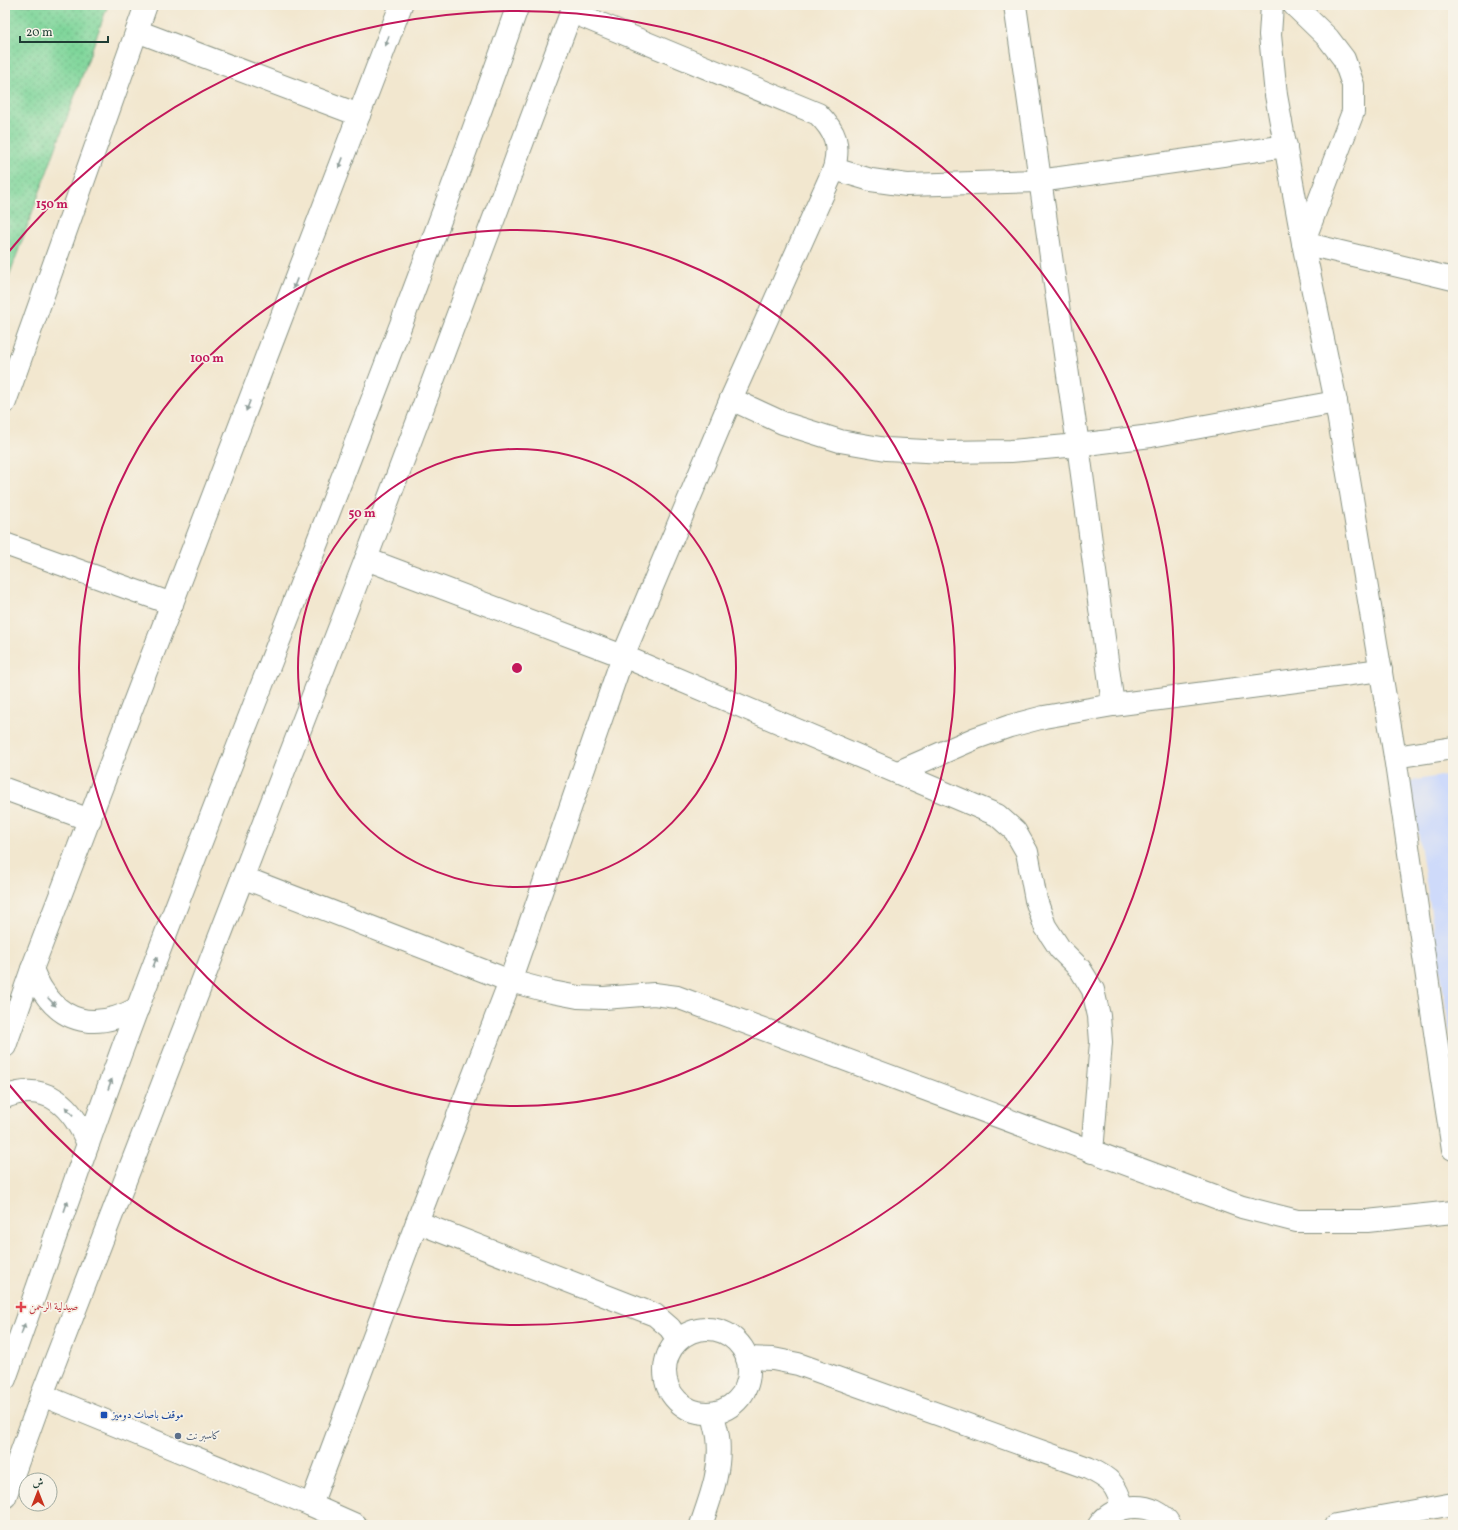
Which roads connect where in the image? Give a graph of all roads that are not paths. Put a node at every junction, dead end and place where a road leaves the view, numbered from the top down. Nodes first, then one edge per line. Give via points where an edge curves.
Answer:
1 (146, 5) edge
2 (401, 5) edge
3 (518, 5) edge
4 (1015, 5) edge
5 (1272, 5) edge
6 (1294, 5) edge
7 (573, 8) edge
8 (137, 31) junction
9 (359, 115) junction
10 (1286, 146) junction
11 (834, 169) junction
12 (1039, 181) junction
13 (1303, 243) junction
14 (1453, 279) edge
15 (731, 399) junction
16 (5, 402) edge
17 (1336, 402) junction
18 (1078, 445) junction
19 (5, 544) edge
20 (366, 559) junction
21 (172, 604) junction
22 (622, 656) junction
23 (1381, 670) junction
24 (1113, 705) junction
25 (1453, 748) edge
26 (1395, 757) junction
27 (898, 772) junction
28 (5, 789) edge
29 (90, 820) junction
30 (242, 877) junction
31 (32, 969) junction
32 (510, 981) junction
33 (138, 1008) junction
34 (5, 1046) edge
35 (5, 1097) edge
36 (88, 1144) junction
37 (1453, 1149) edge
38 (1092, 1152) junction
39 (1453, 1212) edge
40 (417, 1222) junction
41 (678, 1340) junction
42 (747, 1358) junction
43 (5, 1379) edge
44 (42, 1395) junction
45 (712, 1413) junction
46 (5, 1497) edge
47 (1453, 1504) edge
48 (311, 1505) junction
49 (1123, 1508) junction
50 (356, 1525) edge
51 (701, 1525) edge
52 (1099, 1525) edge
53 (1170, 1525) edge
54 (1336, 1525) edge

1 - 8 street
2 -> 9 street
33 -> 3 street via 385,364
4 - 12 street
5 - 10 street via 1270,36 1276,95
6 - 13 street via 1328,38 1344,59 1353,85 1353,112
7 - 11 street via 818,114 829,124 835,139 837,154
7 - 20 street
8 - 9 street
8 - 16 street
9 -> 21 street
10 - 12 street
10 - 13 street
11 - 12 street via 871,180 907,185
11 - 15 street
12 - 18 street
13 - 14 street
13 - 17 street
15 - 18 street via 783,423 840,440 886,449 945,452 1011,451
15 - 22 street
17 - 18 street via 1151,436
17 - 23 street
18 - 24 street
19 - 21 street
20 - 22 street
20 - 30 street
21 - 29 street
22 - 27 street
22 - 32 street
23 - 24 street
23 - 26 street
24 - 27 street via 1044,717 1010,726
25 - 26 street
26 - 37 street
27 - 38 street via 997,815 1015,831 1027,852 1036,900 1045,926 1060,949 1080,969 1093,990 1099,1016 1101,1042
28 - 29 street
29 - 31 street
30 - 32 street
30 - 44 street
31 -> 33 street via 42,990 52,1002 62,1011 79,1019 108,1020
31 - 34 street
32 - 38 street via 578,997 604,998 654,994 677,997
32 - 40 street
36 -> 33 street
36 -> 35 street via 75,1117 59,1101 40,1093 30,1092
43 -> 36 street
38 - 39 street via 1242,1207 1297,1222 1367,1222
40 - 41 street via 655,1315 670,1328
40 - 48 street
41 - 42 street via 687,1333 711,1328 733,1337
41 - 45 street via 671,1348 665,1363 668,1389 682,1405 691,1410
42 - 45 street via 749,1378 746,1388 732,1404
42 - 49 street via 773,1359 798,1364 1088,1468 1106,1476 1118,1490
44 - 46 street
44 - 48 street
45 - 51 street via 718,1437 719,1463 714,1488
47 - 54 street
48 - 50 street
49 - 52 street via 1112,1513
49 - 53 street via 1140,1507 1156,1512

